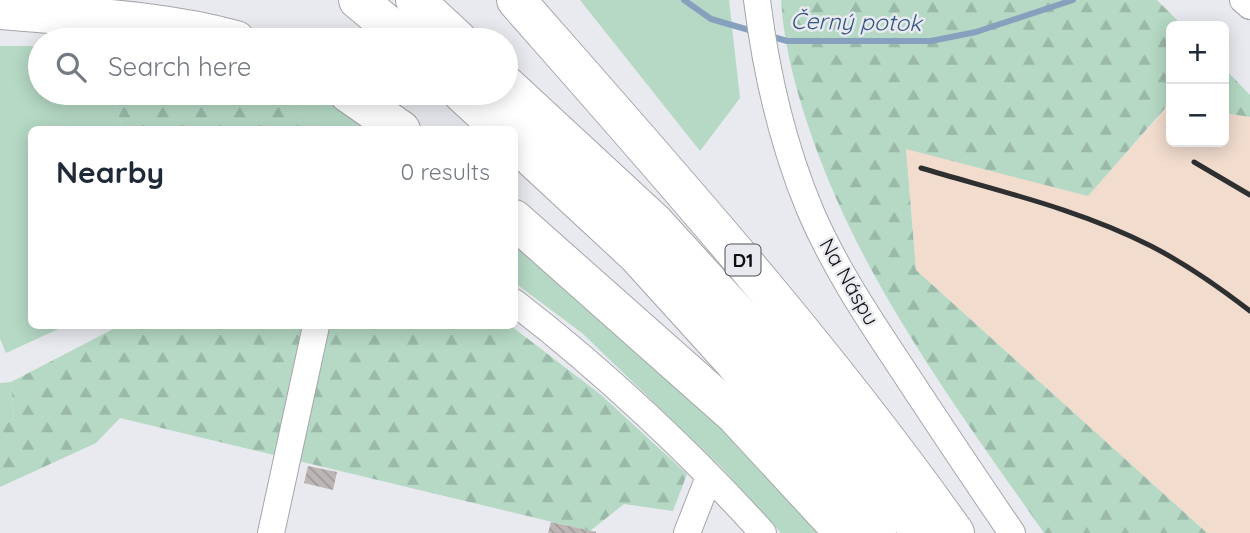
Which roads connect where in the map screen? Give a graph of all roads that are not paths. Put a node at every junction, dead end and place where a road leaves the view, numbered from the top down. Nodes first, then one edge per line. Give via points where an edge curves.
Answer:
1 (9, 0) edge
2 (358, 0) edge
3 (415, 0) edge
4 (516, 0) edge
5 (757, 0) edge
6 (1243, 0) edge
7 (0, 1) edge
8 (1250, 6) edge
9 (0, 10) edge
10 (182, 28) edge
11 (392, 28) edge
12 (445, 28) edge
13 (518, 96) edge
14 (365, 105) edge
15 (475, 105) edge
16 (395, 126) edge
17 (498, 126) edge
18 (518, 146) edge
19 (518, 223) edge
20 (518, 305) edge
21 (315, 329) edge
22 (709, 477) junction
23 (271, 533) edge
24 (687, 533) edge
25 (763, 533) edge
26 (844, 533) edge
27 (877, 533) edge
28 (921, 533) edge
29 (955, 533) edge
30 (1012, 533) edge

1 - 7 highway
2 - 11 highway
3 - 12 highway
4 - 29 highway, D1 via 782,305
5 - 30 street, Na Náspu via 770,82 809,208 878,332
6 - 8 street
9 - 10 highway
13 - 28 highway, D1 via 655,223 853,446
14 - 16 highway
15 - 17 highway
18 - 27 highway via 637,255 734,362
19 - 26 highway via 736,415
20 - 22 street via 606,379
21 - 23 street
22 - 24 street
22 - 25 street

